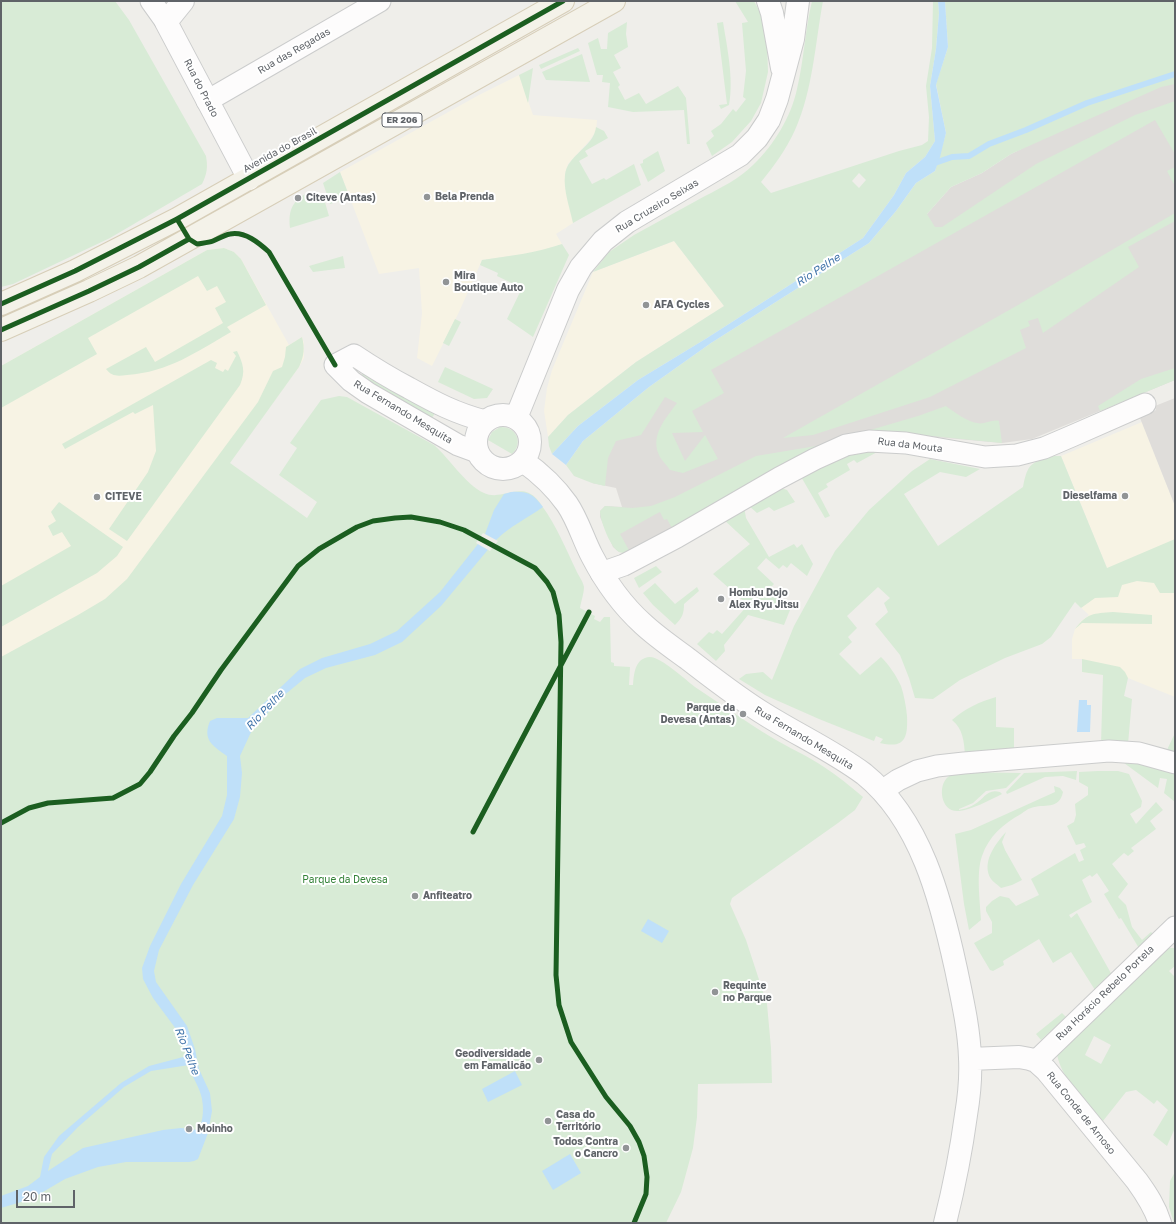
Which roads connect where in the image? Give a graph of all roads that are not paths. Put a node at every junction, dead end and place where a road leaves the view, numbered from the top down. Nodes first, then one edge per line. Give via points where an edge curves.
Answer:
1 (151, 1) edge
2 (183, 1) edge
3 (380, 1) edge
4 (563, 1) edge
5 (614, 1) edge
6 (768, 1) edge
7 (798, 1) edge
8 (166, 22) junction
9 (783, 75) junction
10 (207, 101) junction
11 (249, 179) junction
12 (1, 304) edge
13 (1, 330) edge
14 (1145, 404) dead end
15 (516, 418) junction
16 (485, 421) junction
17 (476, 452) junction
18 (523, 461) junction
19 (601, 573) junction
20 (1175, 763) edge
21 (882, 791) junction
22 (1175, 926) edge
23 (970, 1059) junction
24 (1036, 1060) junction
25 (945, 1223) edge
26 (1160, 1223) edge

1 - 8 street
2 - 8 street
3 - 10 street, Rua das Regadas
4 - 11 main road, Avenida do Brasil / ER 206
5 - 13 main road, ER 206 via 139,266 90,291
6 - 9 street, Rua Cruzeiro Seixas
7 - 9 street, Rua Cruzeiro Seixas via 793,39
8 - 10 street, Rua do Prado
9 - 15 street, Rua Cruzeiro Seixas via 769,120 757,138 740,155 627,222 603,240 581,267 568,290
10 - 11 street, Rua do Prado
11 - 12 main road, Avenida do Brasil / ER 206 via 75,272
14 - 19 street, Rua da Mouta via 1044,448 1017,456 985,457 906,443 869,441 846,445 779,478 624,565
15 - 16 street via 500,415
15 - 18 street via 524,424 529,433 528,453
16 - 17 street via 476,436
16 - 17 street, Rua Fernando Mesquita via 446,408 354,355 335,365 368,393 458,445
17 - 18 street, Rua Fernando Mesquita via 486,464 501,470 517,466
18 - 19 street, Rua Fernando Mesquita via 553,486 567,503
19 - 21 street, Rua Fernando Mesquita via 628,610 646,627 735,696 844,760
20 - 21 street via 1139,753 1110,751 964,763 917,772 898,780
21 - 23 street, Rua Fernando Mesquita via 910,831 928,867 948,931 965,1017
22 - 24 street, Rua Horácio Rebelo Portela
23 - 24 street via 1019,1057
23 - 25 street, Rua Fernando Mesquita via 963,1140
24 - 26 street, Rua Conde de Arnoso via 1138,1181

